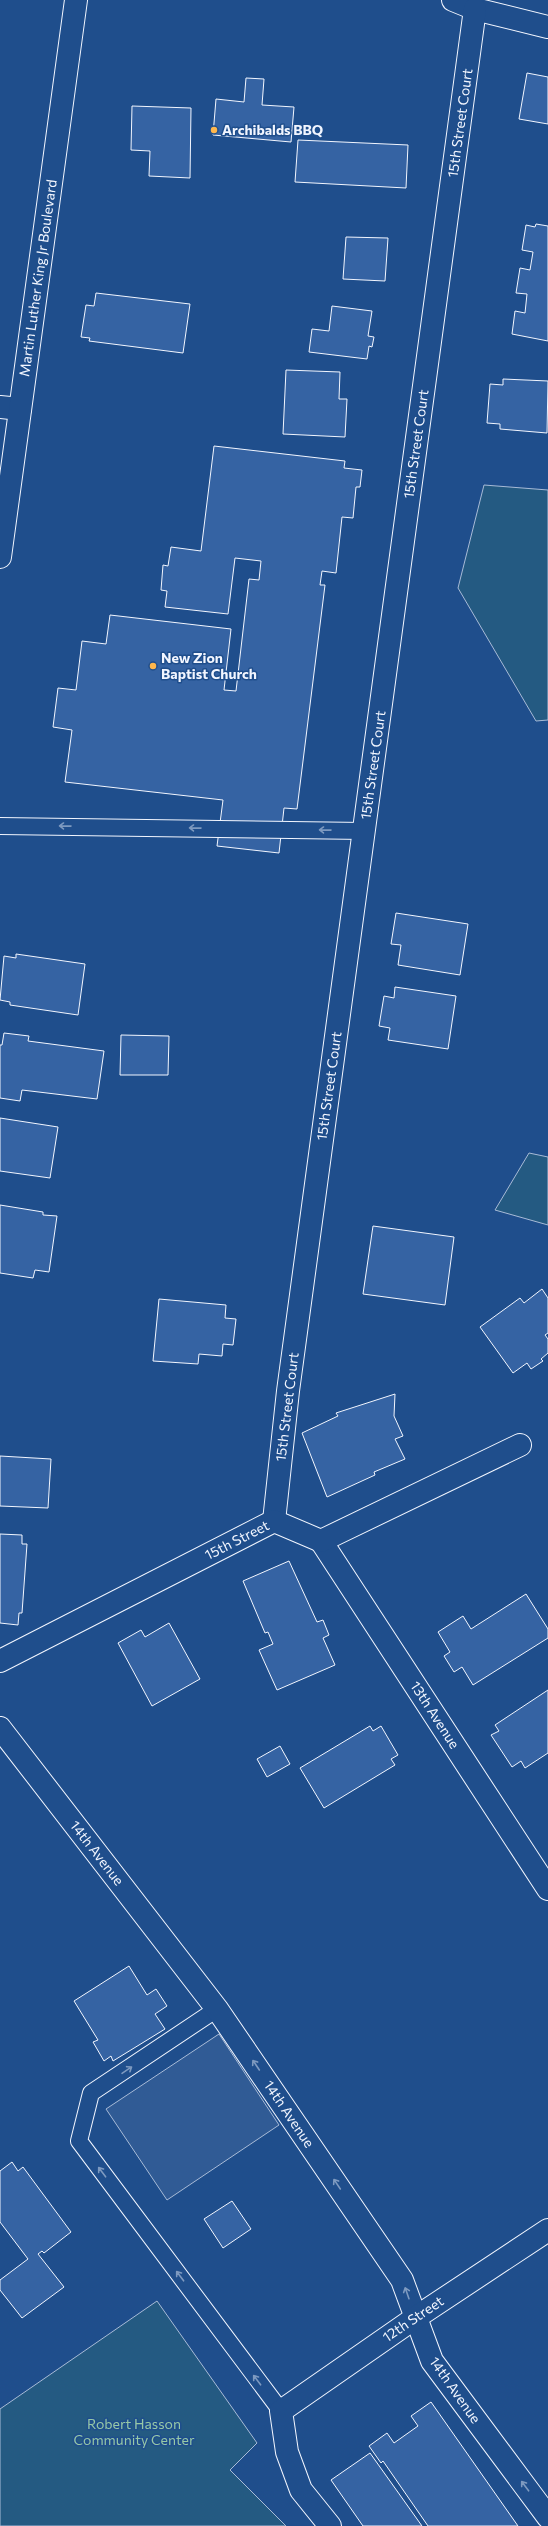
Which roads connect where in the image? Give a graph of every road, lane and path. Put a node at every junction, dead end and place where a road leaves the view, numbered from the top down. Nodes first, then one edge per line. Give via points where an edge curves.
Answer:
1 (76, 0) edge
2 (453, 0) edge
3 (475, 9) junction
4 (548, 27) edge
5 (10, 408) edge
6 (0, 557) edge
7 (0, 826) edge
8 (364, 831) junction
9 (520, 1445) dead end
10 (274, 1521) junction
11 (321, 1541) junction
12 (0, 1661) edge
13 (0, 1728) edge
14 (548, 1889) edge
15 (217, 2009) junction
16 (548, 2230) edge
17 (415, 2318) junction
18 (281, 2411) junction
19 (548, 2517) edge
20 (330, 2526) edge

1 - 5 street, Martin Luther King Jr Boulevard
2 - 3 street
3 - 4 street
3 - 8 street, 15th Street Court
5 - 6 street, Martin Luther King Jr Boulevard
8 -> 7 lane
8 - 10 street, 15th Street Court via 288,1391
9 - 11 street
10 - 11 street, 15th Street
10 - 12 street, 15th Street
11 - 14 street, 13th Avenue
13 - 15 street, 14th Avenue
17 -> 15 street, 14th Avenue via 402,2280
18 -> 15 lane via 79,2141 91,2093
16 - 17 street, 12th Street
17 - 18 street, 12th Street
19 -> 17 street, 14th Avenue via 432,2361
18 - 20 street via 288,2452 301,2490

